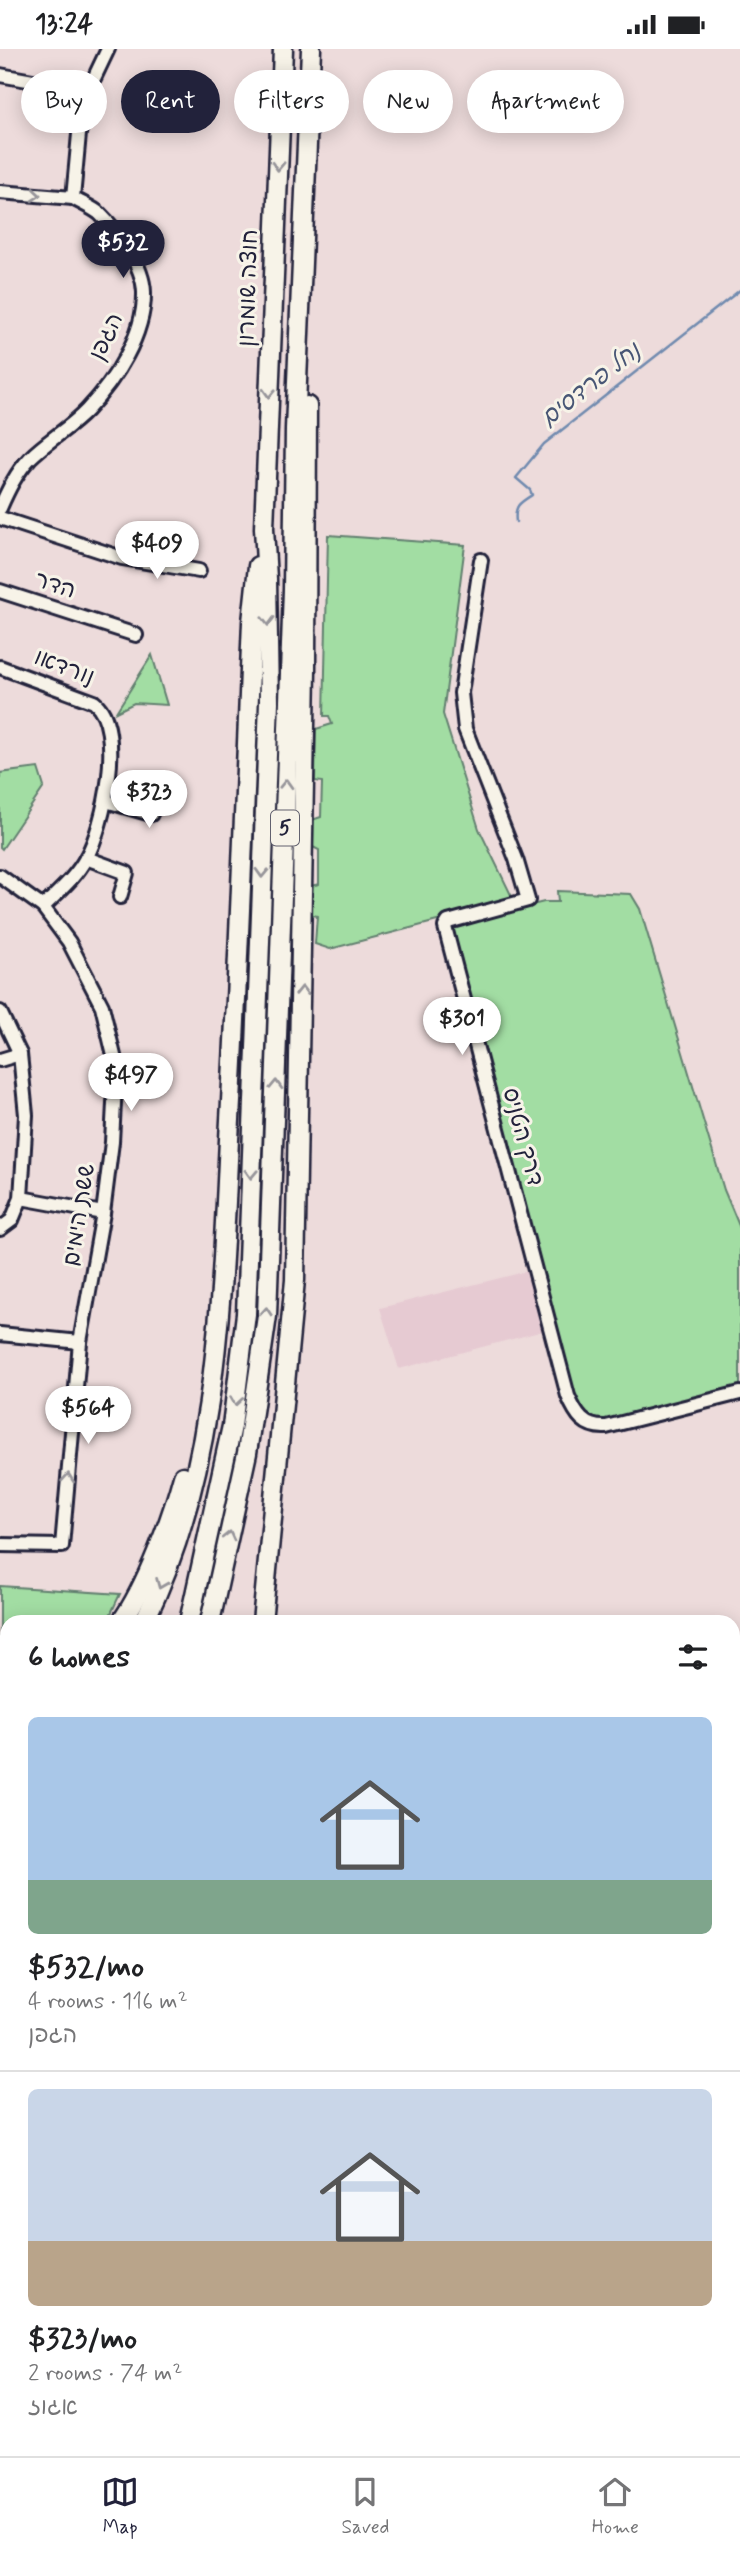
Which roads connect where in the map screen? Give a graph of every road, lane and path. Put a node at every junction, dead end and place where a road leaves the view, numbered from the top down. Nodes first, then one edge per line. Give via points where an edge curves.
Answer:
1 (108, 49) edge
2 (283, 49) edge
3 (311, 49) edge
4 (98, 70) edge
5 (0, 75) edge
6 (21, 79) edge
7 (79, 133) edge
8 (0, 192) edge
9 (73, 198) junction
10 (302, 286) junction
11 (0, 508) edge
12 (0, 518) edge
13 (264, 529) junction
14 (481, 560) dead end
15 (199, 571) dead end
16 (0, 591) edge
17 (136, 635) dead end
18 (0, 667) edge
19 (158, 788) dead end
20 (106, 801) junction
21 (86, 859) junction
22 (0, 876) edge
23 (120, 897) dead end
24 (43, 907) junction
25 (0, 1012) edge
26 (20, 1054) junction
27 (0, 1060) edge
28 (21, 1198) junction
29 (103, 1213) junction
30 (0, 1229) edge
31 (221, 1294) junction
32 (0, 1334) edge
33 (80, 1342) junction
34 (740, 1393) edge
35 (0, 1545) edge
36 (144, 1580) junction
37 (125, 1615) edge
38 (132, 1615) edge
39 (147, 1615) edge
40 (191, 1615) edge
41 (212, 1615) edge
42 (263, 1615) edge

1 - 4 street
2 -> 13 highway, חוצה שומרון / 5
3 - 10 highway, 5
5 - 6 street
7 - 9 street
8 -> 9 street
9 - 11 street, הגפן via 99,213 136,264 144,291 141,321 128,352 103,390 86,411 30,459 11,482
41 -> 10 highway, 5 via 247,1453 267,1316
42 -> 10 highway via 295,1280 308,444
12 - 15 street via 121,558
13 - 31 highway via 252,622
13 -> 40 highway, 5 via 269,702 246,1314 232,1426
14 - 34 street, דרך הטניס via 461,693 462,715 528,900 445,926 568,1396 580,1419 597,1428
16 - 17 street, הדר
18 - 20 street, נורדאו via 101,707 110,754
19 - 20 street via 151,814
20 - 21 street, נורדאו
21 - 23 street via 127,873
21 - 24 street, נורדאו
22 - 24 street, ששת הימים
24 - 29 street, ששת הימים via 69,942 102,1006 111,1038 116,1095
25 - 26 street
26 - 27 street
26 - 28 street via 26,1115
28 - 29 street
28 - 30 street via 12,1220
29 - 33 street, ששת הימים
31 - 36 highway via 181,1485
31 -> 39 highway via 203,1449 171,1557
32 - 33 street
35 -> 33 street, ששת הימים via 62,1546
36 - 37 highway
36 - 38 highway

